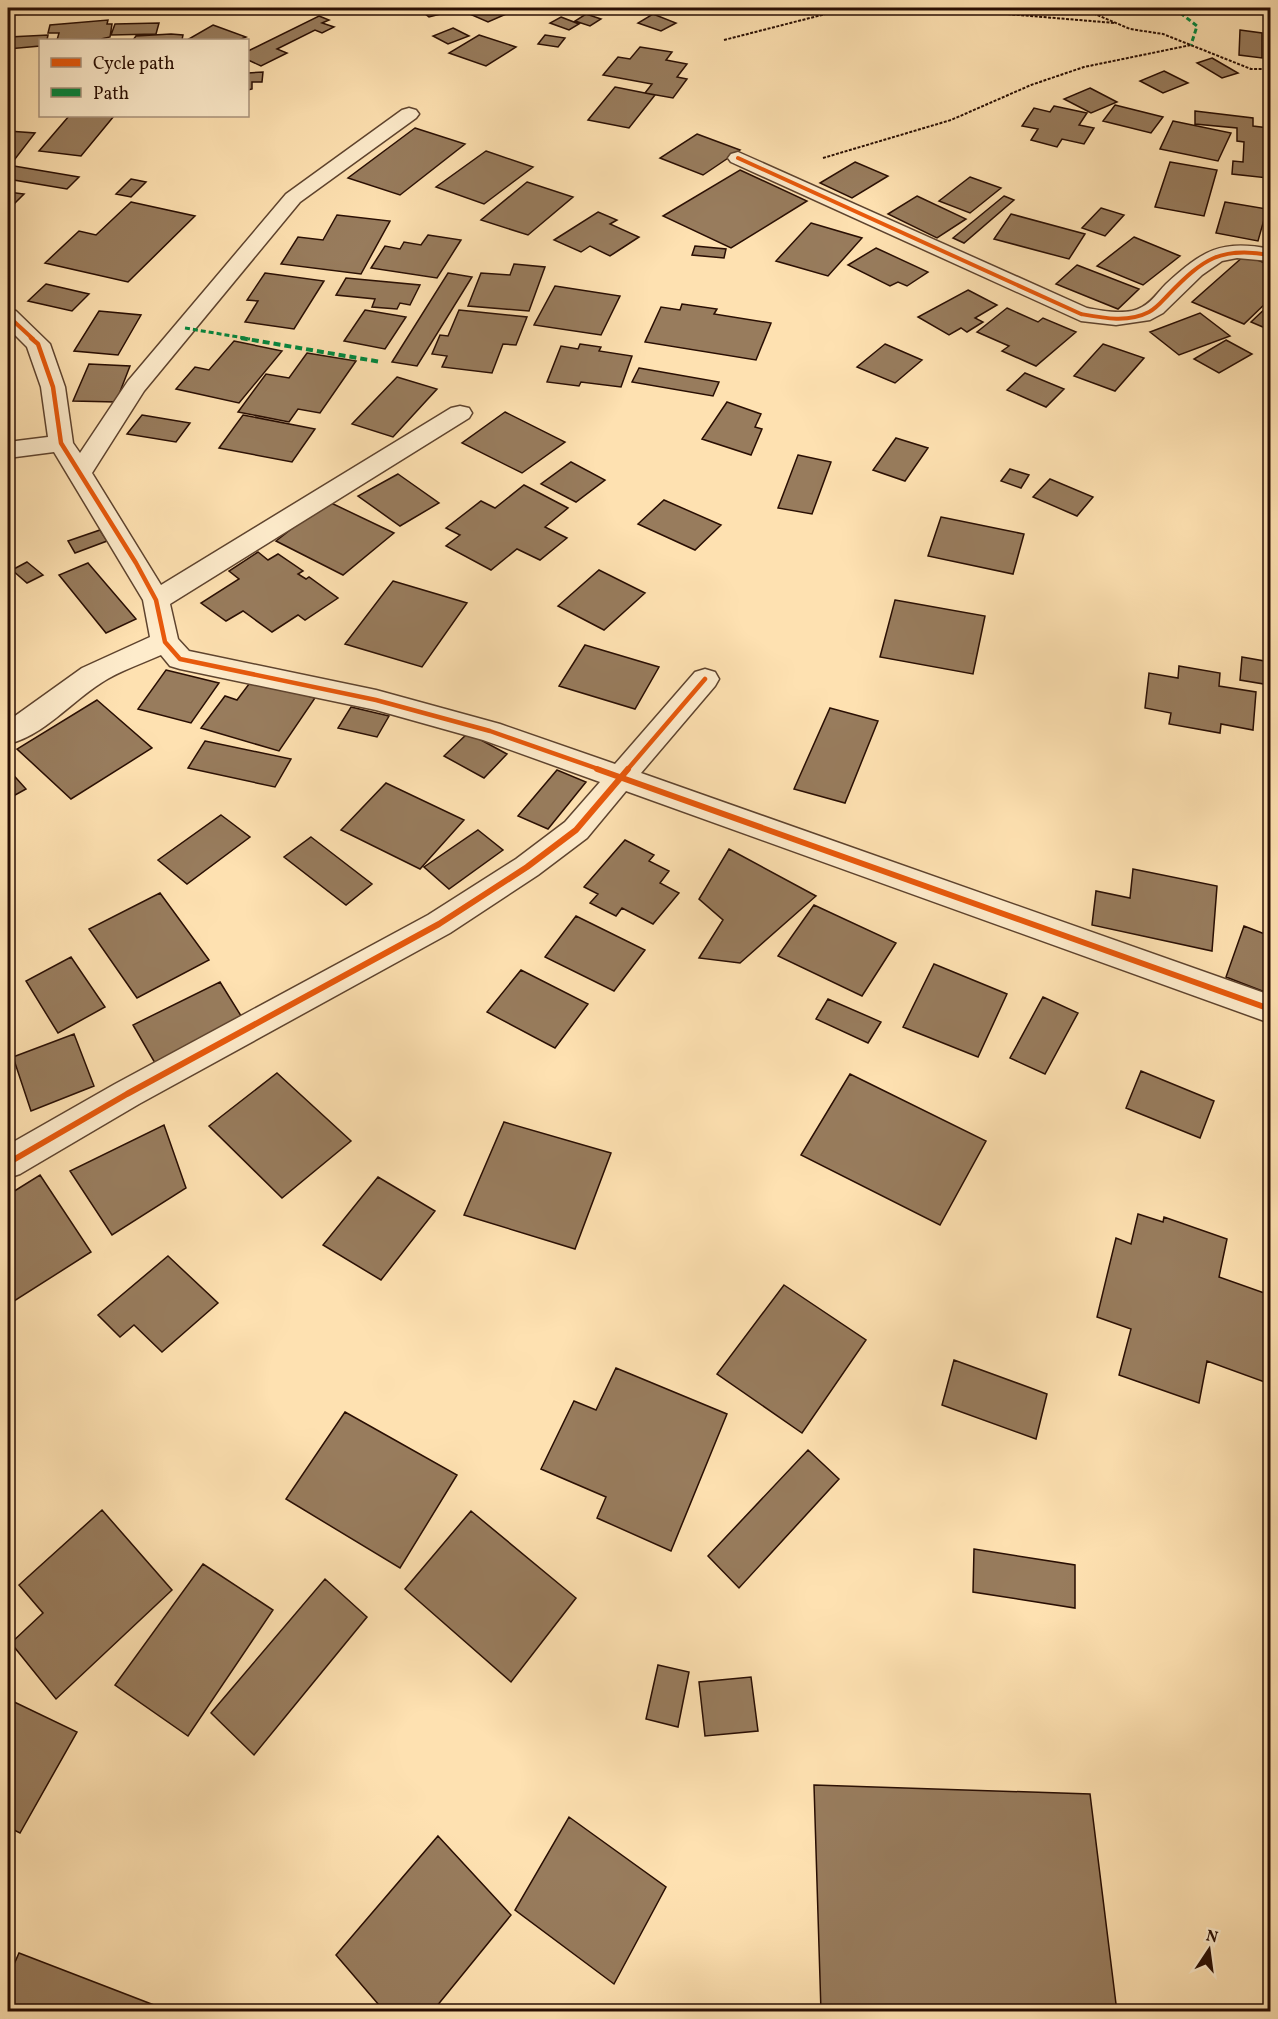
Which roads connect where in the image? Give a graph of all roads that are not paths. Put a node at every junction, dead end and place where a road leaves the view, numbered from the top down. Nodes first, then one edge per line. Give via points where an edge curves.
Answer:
1 (409, 114) dead end
2 (738, 158) dead end
3 (1270, 255) edge
4 (8, 316) edge
5 (460, 413) dead end
6 (61, 443) junction
7 (8, 450) edge
8 (80, 473) junction
9 (156, 600) junction
10 (165, 642) junction
11 (705, 679) dead end
12 (8, 734) edge
13 (621, 777) junction
14 (1270, 1009) edge
15 (8, 1163) edge

1 - 8 street via 293,198 135,386
2 - 3 street via 1071,309 1099,318 1119,319 1150,312 1204,262 1221,253 1242,249
4 - 6 street via 38,344 53,387
5 - 9 street
6 - 7 street
6 - 8 street
8 - 9 street
9 - 10 street
10 - 12 street via 92,675
10 - 13 street via 180,659 376,700 479,728
11 - 13 street
13 - 14 street
13 - 15 street via 576,830 439,924

